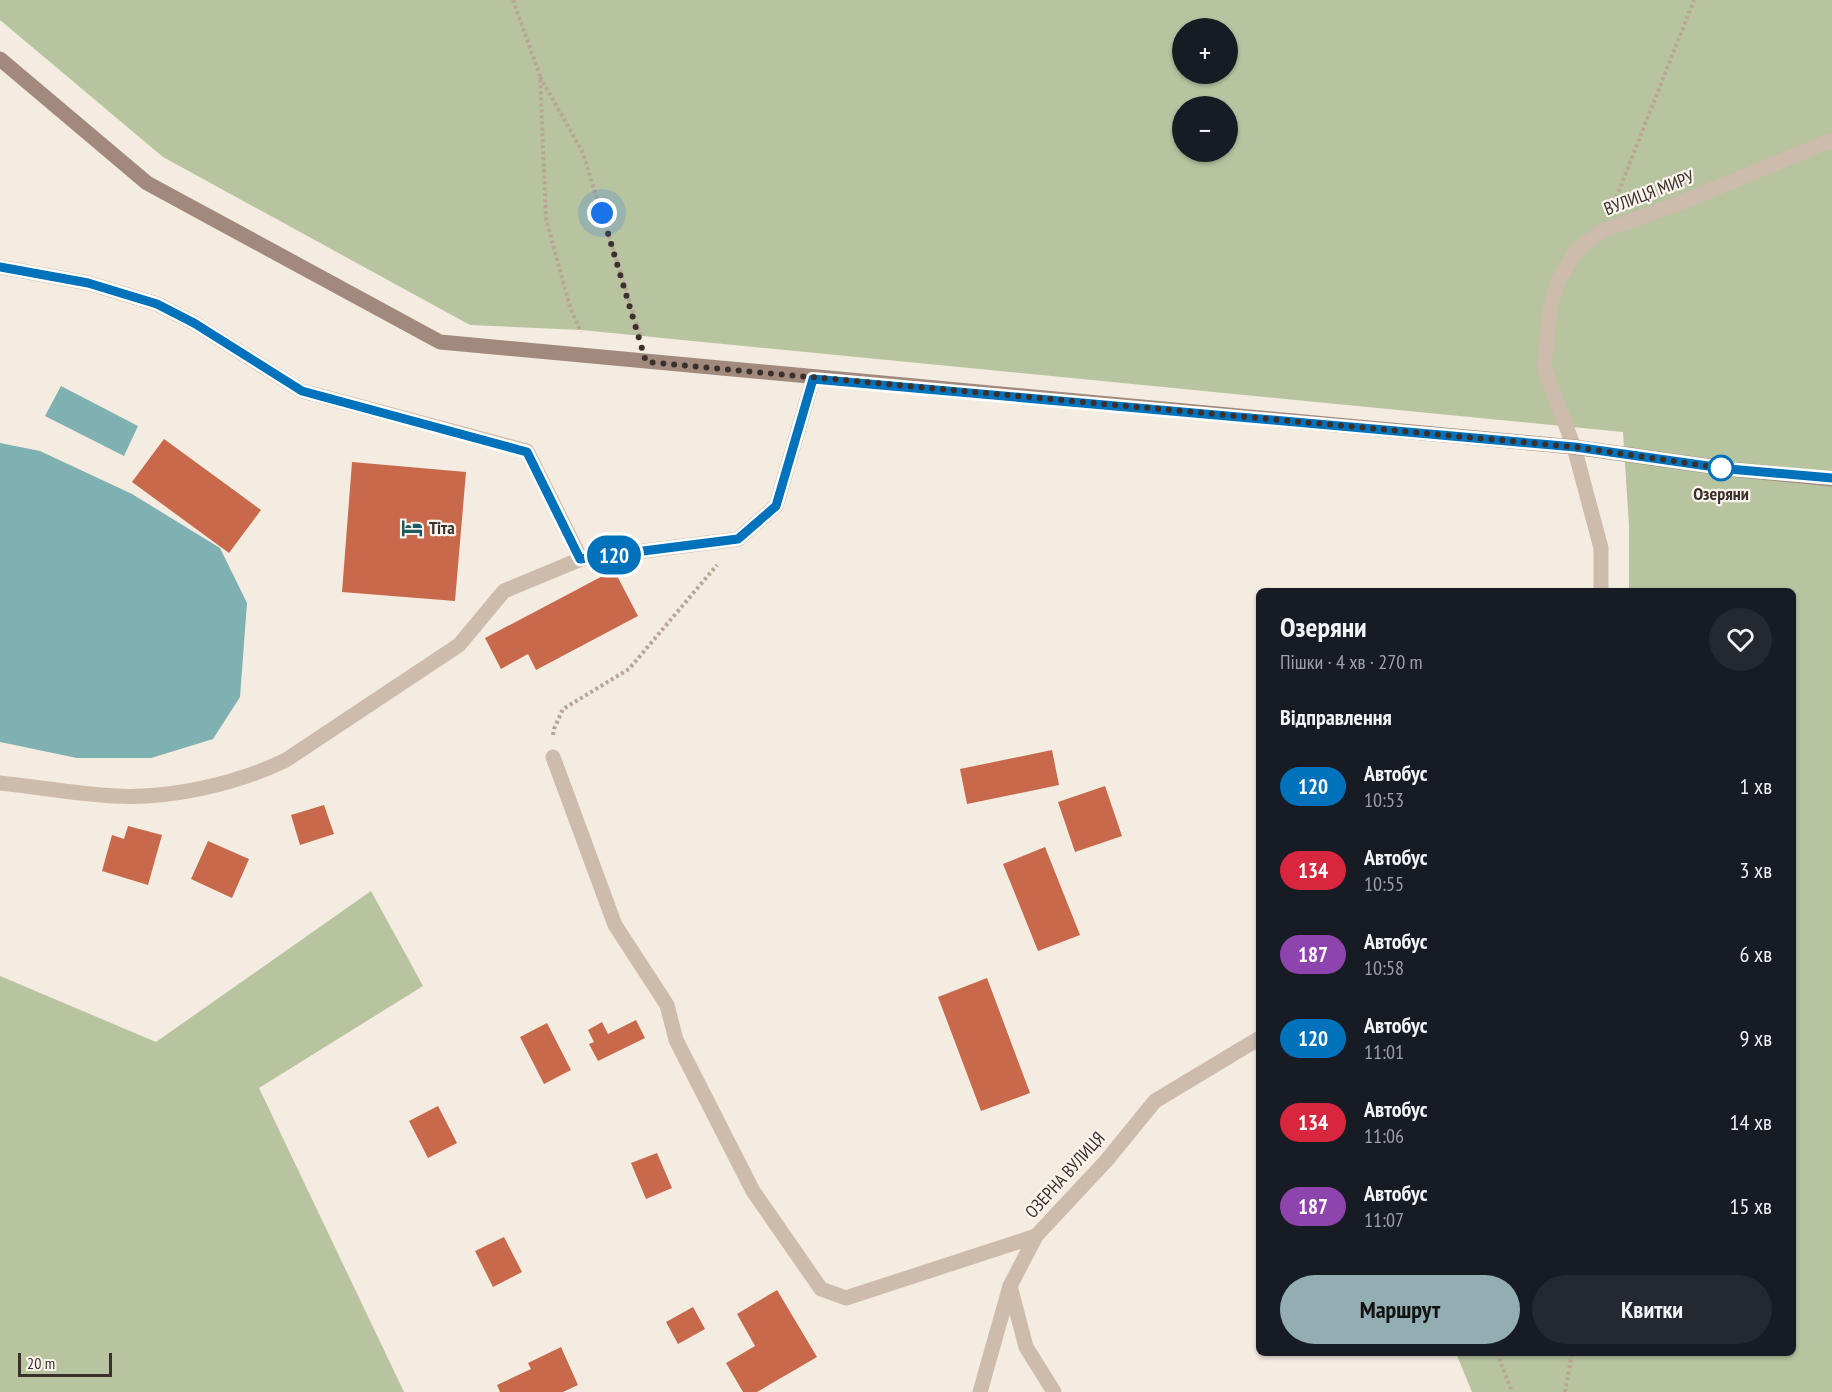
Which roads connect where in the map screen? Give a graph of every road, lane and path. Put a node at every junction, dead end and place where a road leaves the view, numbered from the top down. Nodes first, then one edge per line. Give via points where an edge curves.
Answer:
1 (513, 0) edge
2 (1694, 0) edge
3 (0, 59) edge
4 (540, 76) junction
5 (1832, 140) edge
6 (1602, 231) junction
7 (0, 267) edge
8 (584, 356) junction
9 (646, 362) junction
10 (813, 379) junction
11 (1575, 447) junction
12 (1832, 478) edge
13 (738, 539) junction
14 (580, 559) junction
15 (1601, 588) edge
16 (553, 757) joint
17 (0, 783) edge
18 (1256, 1040) edge
19 (1036, 1236) junction
20 (1010, 1286) junction
21 (1498, 1356) edge
22 (1571, 1356) edge
23 (980, 1392) edge
24 (1054, 1392) edge
25 (1512, 1392) edge
26 (1564, 1392) edge

1 - 4 path
2 - 6 path
3 - 8 street via 147,183 440,342
4 - 8 path via 546,219 570,307 581,330
4 - 9 path via 582,151
5 - 6 street, ВУЛИЦЯ МИРУ
6 - 11 street, ВУЛИЦЯ МИРУ via 1576,251 1558,281 1550,309 1544,368
7 - 14 street via 88,283 157,304 302,391 527,452
8 - 9 street
9 - 10 street
10 - 11 street
10 - 13 street via 776,506
11 - 12 street via 1729,469
11 - 15 street via 1601,549
13 - 14 street
13 - 16 path via 629,669 563,709 554,729
14 - 17 street via 504,591 459,645 264,771 204,789 117,796
16 - 19 street via 615,926 667,1005 675,1040 753,1191 821,1289 846,1298
18 - 19 street, ОЗЕРНА ВУЛИЦЯ via 1155,1101
19 - 20 street, ОЗЕРНА ВУЛИЦЯ
20 - 23 street, ОЗЕРНА ВУЛИЦЯ
20 - 24 street via 1026,1347
21 - 25 path
22 - 26 path

